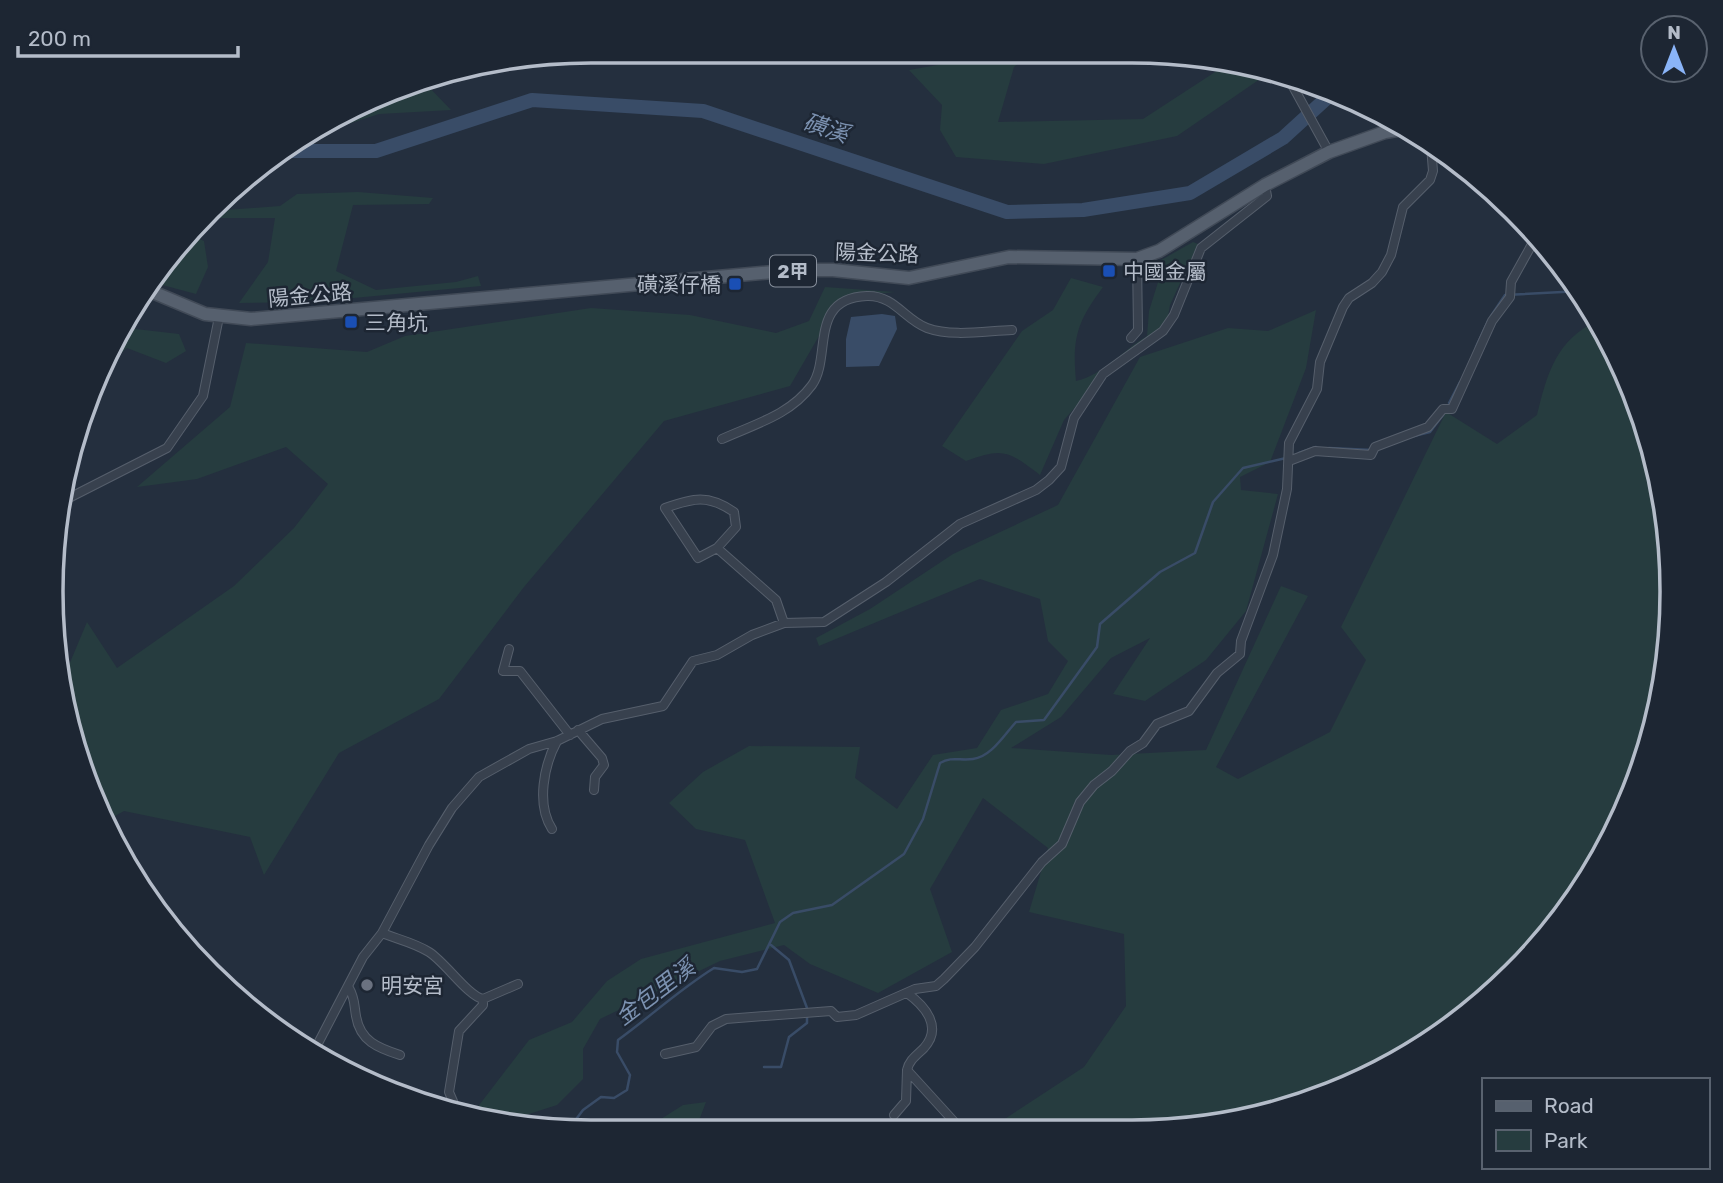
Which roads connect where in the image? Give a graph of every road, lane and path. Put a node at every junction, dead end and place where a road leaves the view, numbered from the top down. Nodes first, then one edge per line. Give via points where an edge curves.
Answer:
1 (1294, 89) edge
2 (1390, 131) edge
3 (1329, 152) junction
4 (1432, 157) edge
5 (1265, 185) junction
6 (1532, 246) edge
7 (1137, 259) junction
8 (156, 293) edge
9 (219, 317) junction
10 (1012, 330) dead end
11 (1131, 338) dead end
12 (722, 439) dead end
13 (1288, 456) junction
14 (72, 497) edge
15 (717, 548) junction
16 (784, 623) junction
17 (509, 649) dead end
18 (578, 730) junction
19 (569, 735) junction
20 (557, 741) junction
21 (594, 790) dead end
22 (552, 830) dead end
23 (382, 933) junction
24 (518, 984) dead end
25 (349, 988) junction
26 (907, 993) junction
27 (482, 999) junction
28 (318, 1044) edge
29 (665, 1054) dead end
30 (400, 1055) dead end
31 (907, 1070) junction
32 (453, 1101) edge
33 (894, 1115) dead end
34 (953, 1120) edge

1 - 3 street
2 - 3 main road, 陽金公路 / 2甲
3 - 5 main road, 陽金公路 / 2甲
4 - 13 street via 1430,180 1403,207 1382,272 1343,307 1320,362 1317,389 1302,413
5 - 7 main road, 陽金公路 / 2甲 via 1160,251
5 - 16 street via 1267,196 1201,248 1169,323 1103,374 1074,418 1061,467 1049,480 960,524 887,582 824,622
6 - 13 street via 1452,409 1443,409 1428,427 1374,450
7 - 9 main road, 陽金公路 / 2甲 via 1009,257 909,278 795,270 251,319
7 - 11 street via 1138,330
8 - 9 main road, 陽金公路 / 2甲
9 - 14 street via 203,396 167,448
10 - 12 street via 942,332 924,327 882,298 853,298 839,304 831,315 821,341 819,371 798,401 785,412
13 - 26 street via 1287,489 1273,555 1240,654 1217,673 1189,711 1157,724 1143,743 1094,785 1080,802 1062,844 944,979 928,989
15 - 15 street via 698,558 665,508 694,497 721,503 734,512 736,527
15 - 16 street via 776,600
16 - 18 street via 717,655 693,661 663,706 602,719
17 - 19 street via 503,671 520,671
18 - 19 street
18 - 21 street via 604,765 595,777
19 - 20 street
20 - 22 street via 549,755 542,790
20 - 23 street via 529,749 479,777 452,808
23 - 25 street via 363,957
23 - 27 street via 429,952
24 - 27 street
25 - 28 street
25 - 30 street via 358,1025 369,1044
26 - 29 street via 845,1018 831,1011 717,1021 696,1047
26 - 31 street via 925,1006 933,1028
27 - 32 street via 482,1005 459,1031 449,1092
31 - 33 street via 906,1101
31 - 34 street

